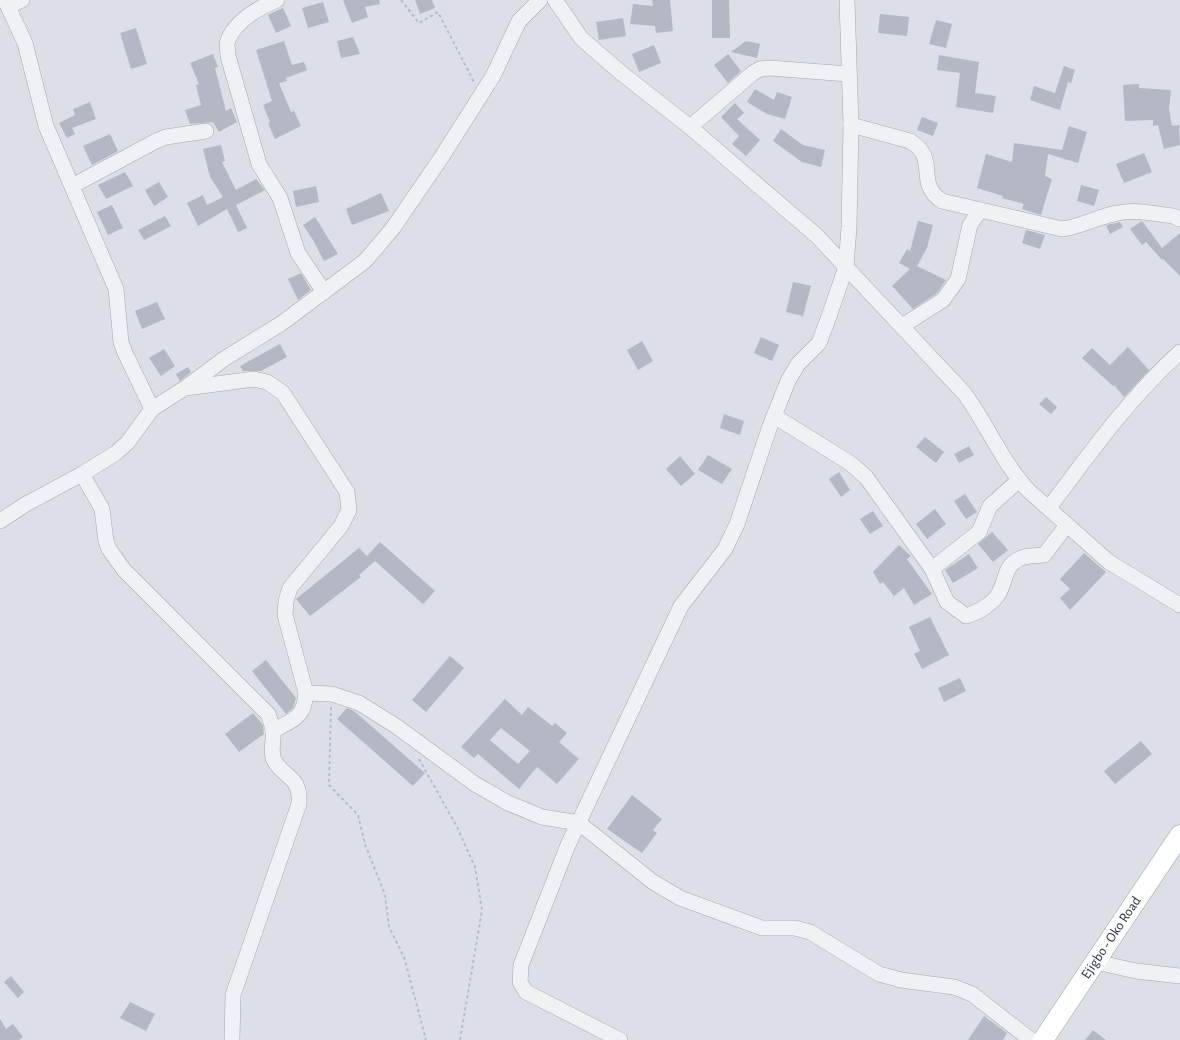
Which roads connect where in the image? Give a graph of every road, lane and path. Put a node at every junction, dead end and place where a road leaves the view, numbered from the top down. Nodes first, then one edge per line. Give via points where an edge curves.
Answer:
1 (277, 0) edge
2 (401, 0) edge
3 (847, 0) edge
4 (12, 2) edge
5 (539, 2) edge
6 (556, 3) edge
7 (257, 4) edge
8 (848, 74) junction
9 (481, 95) junction
10 (851, 125) junction
11 (690, 127) junction
12 (206, 132) dead end
13 (72, 186) junction
14 (980, 210) junction
15 (1180, 219) edge
16 (846, 267) junction
17 (324, 292) junction
18 (902, 326) junction
19 (1180, 352) edge
20 (185, 388) junction
21 (152, 409) junction
22 (774, 416) junction
23 (82, 474) junction
24 (1019, 480) junction
25 (1049, 508) junction
26 (0, 521) edge
27 (1067, 525) junction
28 (932, 569) junction
29 (1180, 605) edge
30 (306, 693) junction
31 (332, 694) junction
32 (273, 731) junction
33 (415, 753) dead end
34 (579, 823) junction
35 (1180, 835) edge
36 (1096, 962) junction
37 (1179, 981) edge
38 (232, 1040) edge
39 (426, 1040) edge
40 (460, 1040) edge
41 (620, 1040) edge
42 (1031, 1040) edge
43 (1043, 1040) edge

1 - 7 street
2 - 9 path via 418,23 438,12
3 - 8 street
4 - 13 street via 30,59 46,126
5 - 6 street
5 - 9 street via 519,21 503,57
6 - 11 street via 581,38
7 - 17 street via 227,41 228,56 259,164 280,198 298,253
8 - 10 street
8 - 11 street via 760,69
9 - 17 street via 442,158 388,234 364,261
10 - 14 street via 918,145 924,152 929,190 933,195 942,201
10 - 16 street via 850,227
11 - 16 street via 794,215
12 - 13 street via 166,137 156,141
13 - 21 street via 116,289 120,333 125,353
14 - 15 street via 1062,229 1125,212 1173,216
14 - 18 street via 970,225 958,279 943,300
16 - 18 street
16 - 22 street via 819,343 798,364
17 - 20 street
18 - 24 street via 964,393
19 - 25 street via 1128,404
20 - 21 street
20 - 30 street via 254,379 267,382 283,393 347,492 349,510 341,526 290,588 286,601 285,615
21 - 23 street via 116,453
22 - 28 street via 850,463 866,477
22 - 34 street via 737,524 725,549 681,606
23 - 26 street
23 - 32 street via 102,509 109,549 124,570 268,714
24 - 25 street
24 - 28 street via 990,506 979,532
25 - 27 street
27 - 28 street via 1044,555 1021,558 1013,562 995,599 973,614 966,616 947,602
27 - 29 street via 1109,562
30 - 31 street
30 - 32 street via 300,715
31 - 34 street via 359,702 475,784 508,803 542,816
31 - 39 path via 329,785 358,815 365,844 385,895 389,928 404,957
32 - 38 street via 274,760 297,784 300,792 299,804 233,995
33 - 40 path via 457,827 475,867 482,910
34 - 41 street via 521,965 520,982 526,992
34 - 42 street via 653,882 680,898 762,928 795,928 810,932 879,974 901,980 954,987 972,994
35 - 36 main road, Ejigbo - Oko Road
36 - 37 street
36 - 43 main road, Ejigbo - Oko Road

